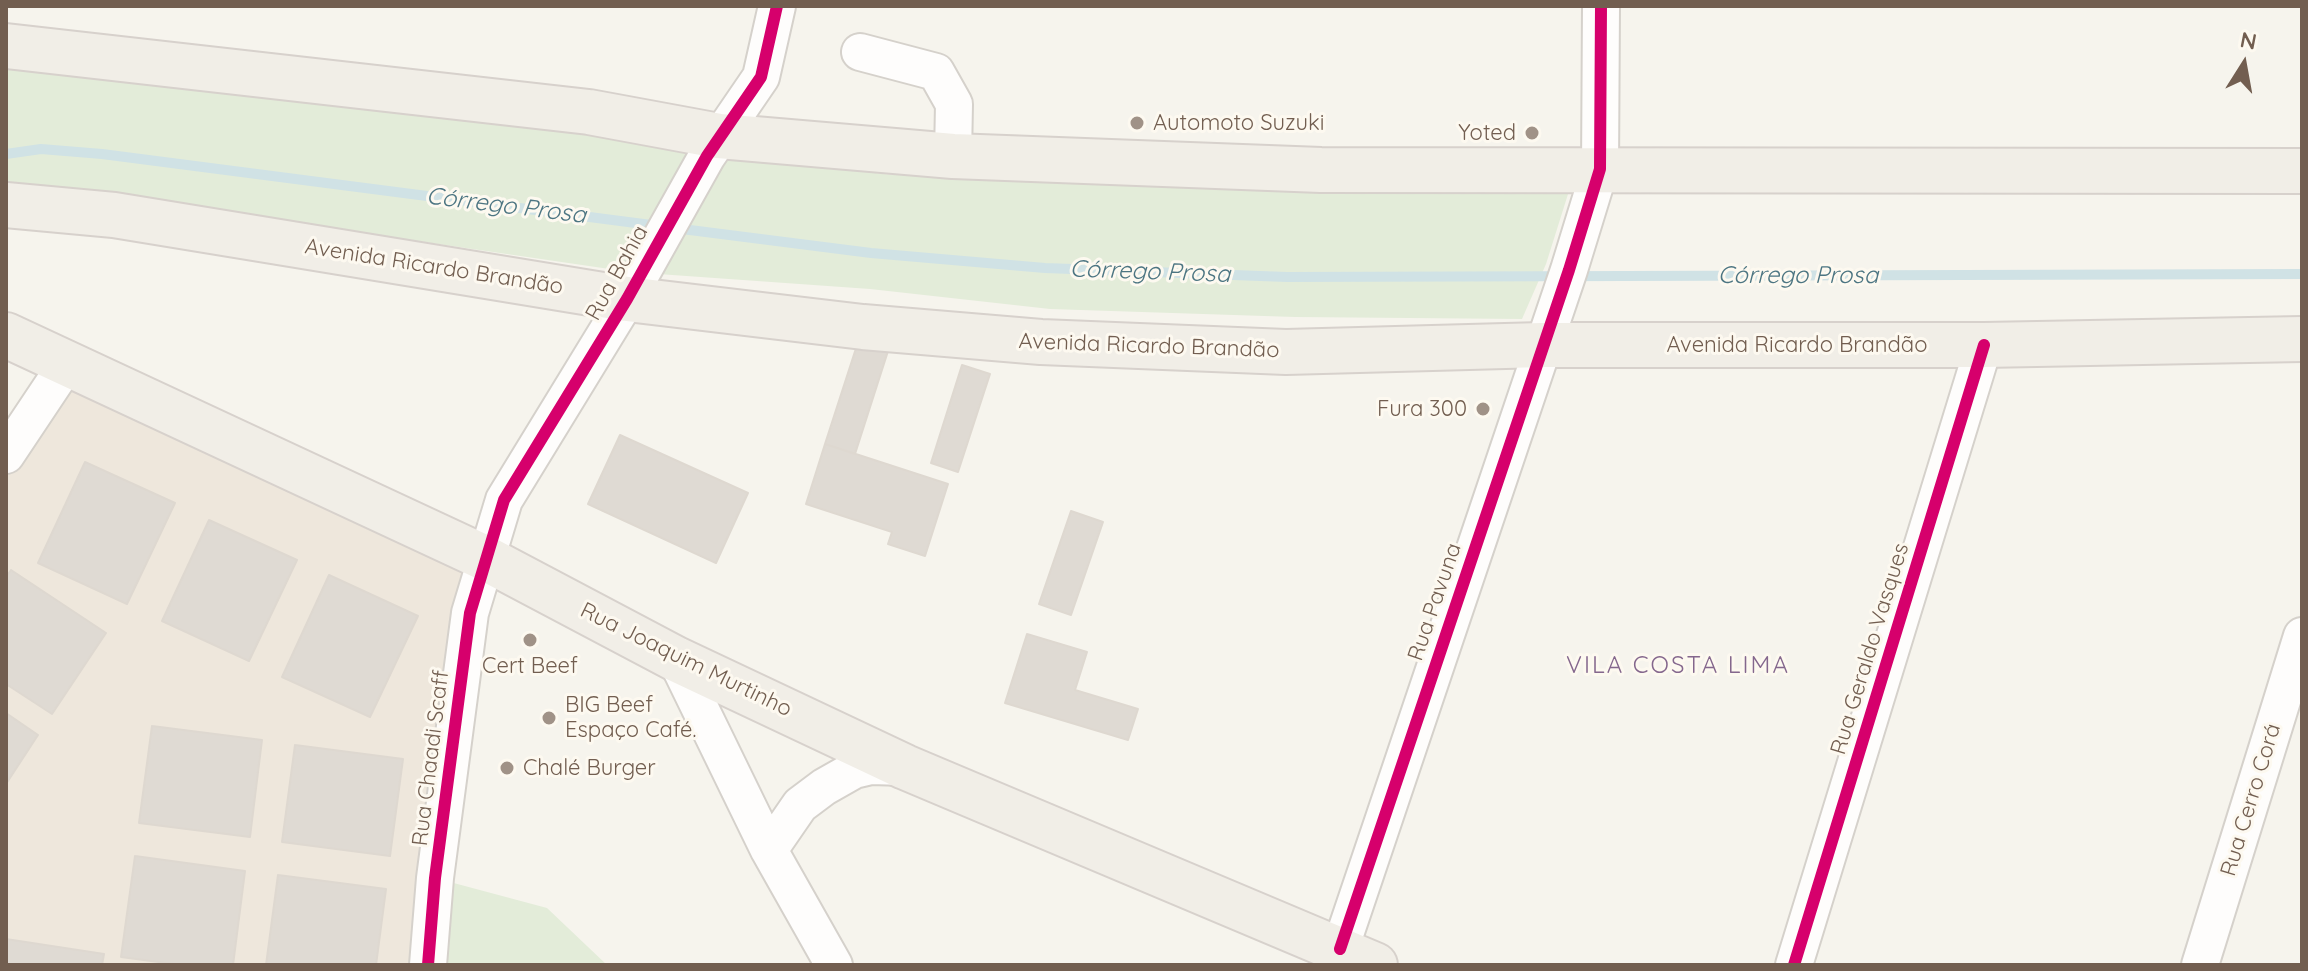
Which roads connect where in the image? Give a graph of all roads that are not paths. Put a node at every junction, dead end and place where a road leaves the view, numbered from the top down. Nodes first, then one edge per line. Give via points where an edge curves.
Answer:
1 (777, 6) edge
2 (1601, 6) edge
3 (6, 46) edge
4 (860, 52) dead end
5 (713, 146) junction
6 (953, 156) junction
7 (2302, 171) edge
8 (1596, 181) junction
9 (6, 205) edge
10 (635, 282) junction
11 (1548, 328) junction
12 (6, 335) edge
13 (2302, 339) edge
14 (1984, 345) junction
15 (66, 365) junction
16 (6, 455) edge
17 (485, 558) junction
18 (2302, 636) edge
19 (676, 659) junction
20 (905, 767) junction
21 (769, 850) junction
22 (1357, 957) edge
23 (428, 965) edge
24 (834, 965) edge
25 (1794, 965) edge
26 (2200, 965) edge

1 - 5 street, Rua Bahia via 761,77
2 - 8 street, Rua Pavuna
3 - 5 main road via 589,112
4 - 6 street via 936,72 954,104
5 - 6 main road
5 - 10 street, Rua Bahia
6 - 8 main road
7 - 8 main road
8 - 11 street, Rua Pavuna
9 - 10 main road, Avenida Ricardo Brandão
10 - 11 main road, Avenida Ricardo Brandão via 863,327 1041,342 1286,352
10 - 17 street, Rua Bahia via 504,500
11 - 14 main road, Avenida Ricardo Brandão
11 - 22 street, Rua Pavuna
12 - 15 main road, Rua Joaquim Murtinho
13 - 14 main road, Avenida Ricardo Brandão
14 - 25 street, Rua Geraldo Vasques
15 - 16 street
15 - 17 main road, Rua Joaquim Murtinho
17 - 19 main road, Rua Joaquim Murtinho
17 - 23 street, Rua Chaadi Scaff via 470,613
18 - 26 street, Rua Cerro Corá
19 - 20 main road, Rua Joaquim Murtinho
19 - 21 street
20 - 21 street via 854,770 824,787 800,805
20 - 22 main road, Rua Joaquim Murtinho
21 - 24 street

